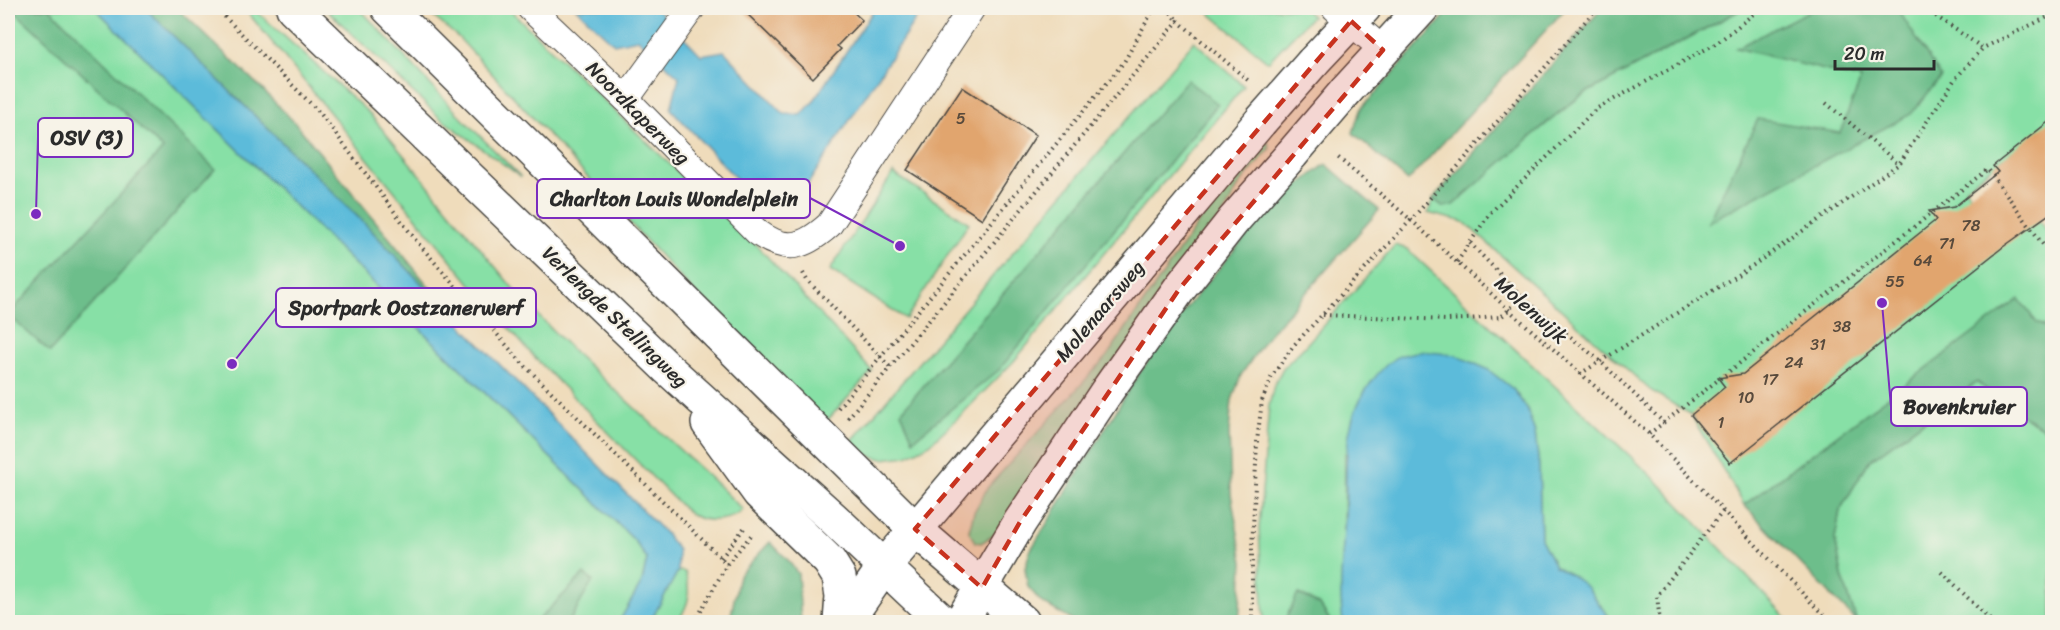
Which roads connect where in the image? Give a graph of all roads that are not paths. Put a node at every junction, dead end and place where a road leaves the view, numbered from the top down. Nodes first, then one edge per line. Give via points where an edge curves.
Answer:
1 (292, 8) edge
2 (388, 8) edge
3 (530, 8) edge
4 (972, 8) edge
5 (1422, 8) edge
6 (689, 12) edge
7 (1350, 12) edge
8 (1383, 50) junction
9 (626, 99) junction
10 (668, 369) junction
11 (915, 529) junction
12 (884, 567) junction
13 (982, 588) junction
14 (840, 622) edge
15 (846, 622) edge
16 (943, 622) edge
17 (961, 622) edge
18 (1023, 622) edge

1 - 10 main road, Verlengde Stellingweg
2 - 11 main road
3 - 9 street, Noordkaperweg
4 - 9 street, Noordkaperweg via 829,225 801,245 784,246 757,231
5 - 8 main road
6 - 9 street
7 - 8 street
7 - 11 main road, Molenaarsweg, bridge via 1314,62
8 - 13 main road, bridge via 1233,221 1180,288 1020,522
10 - 12 main road, Verlengde Stellingweg
10 - 14 main road via 759,493 829,561 839,577
11 - 12 main road, Molenaarsweg
11 - 13 main road
12 - 15 main road, Molenaarsweg
12 - 16 main road, Verlengde Stellingweg
13 - 17 main road
13 - 18 main road

